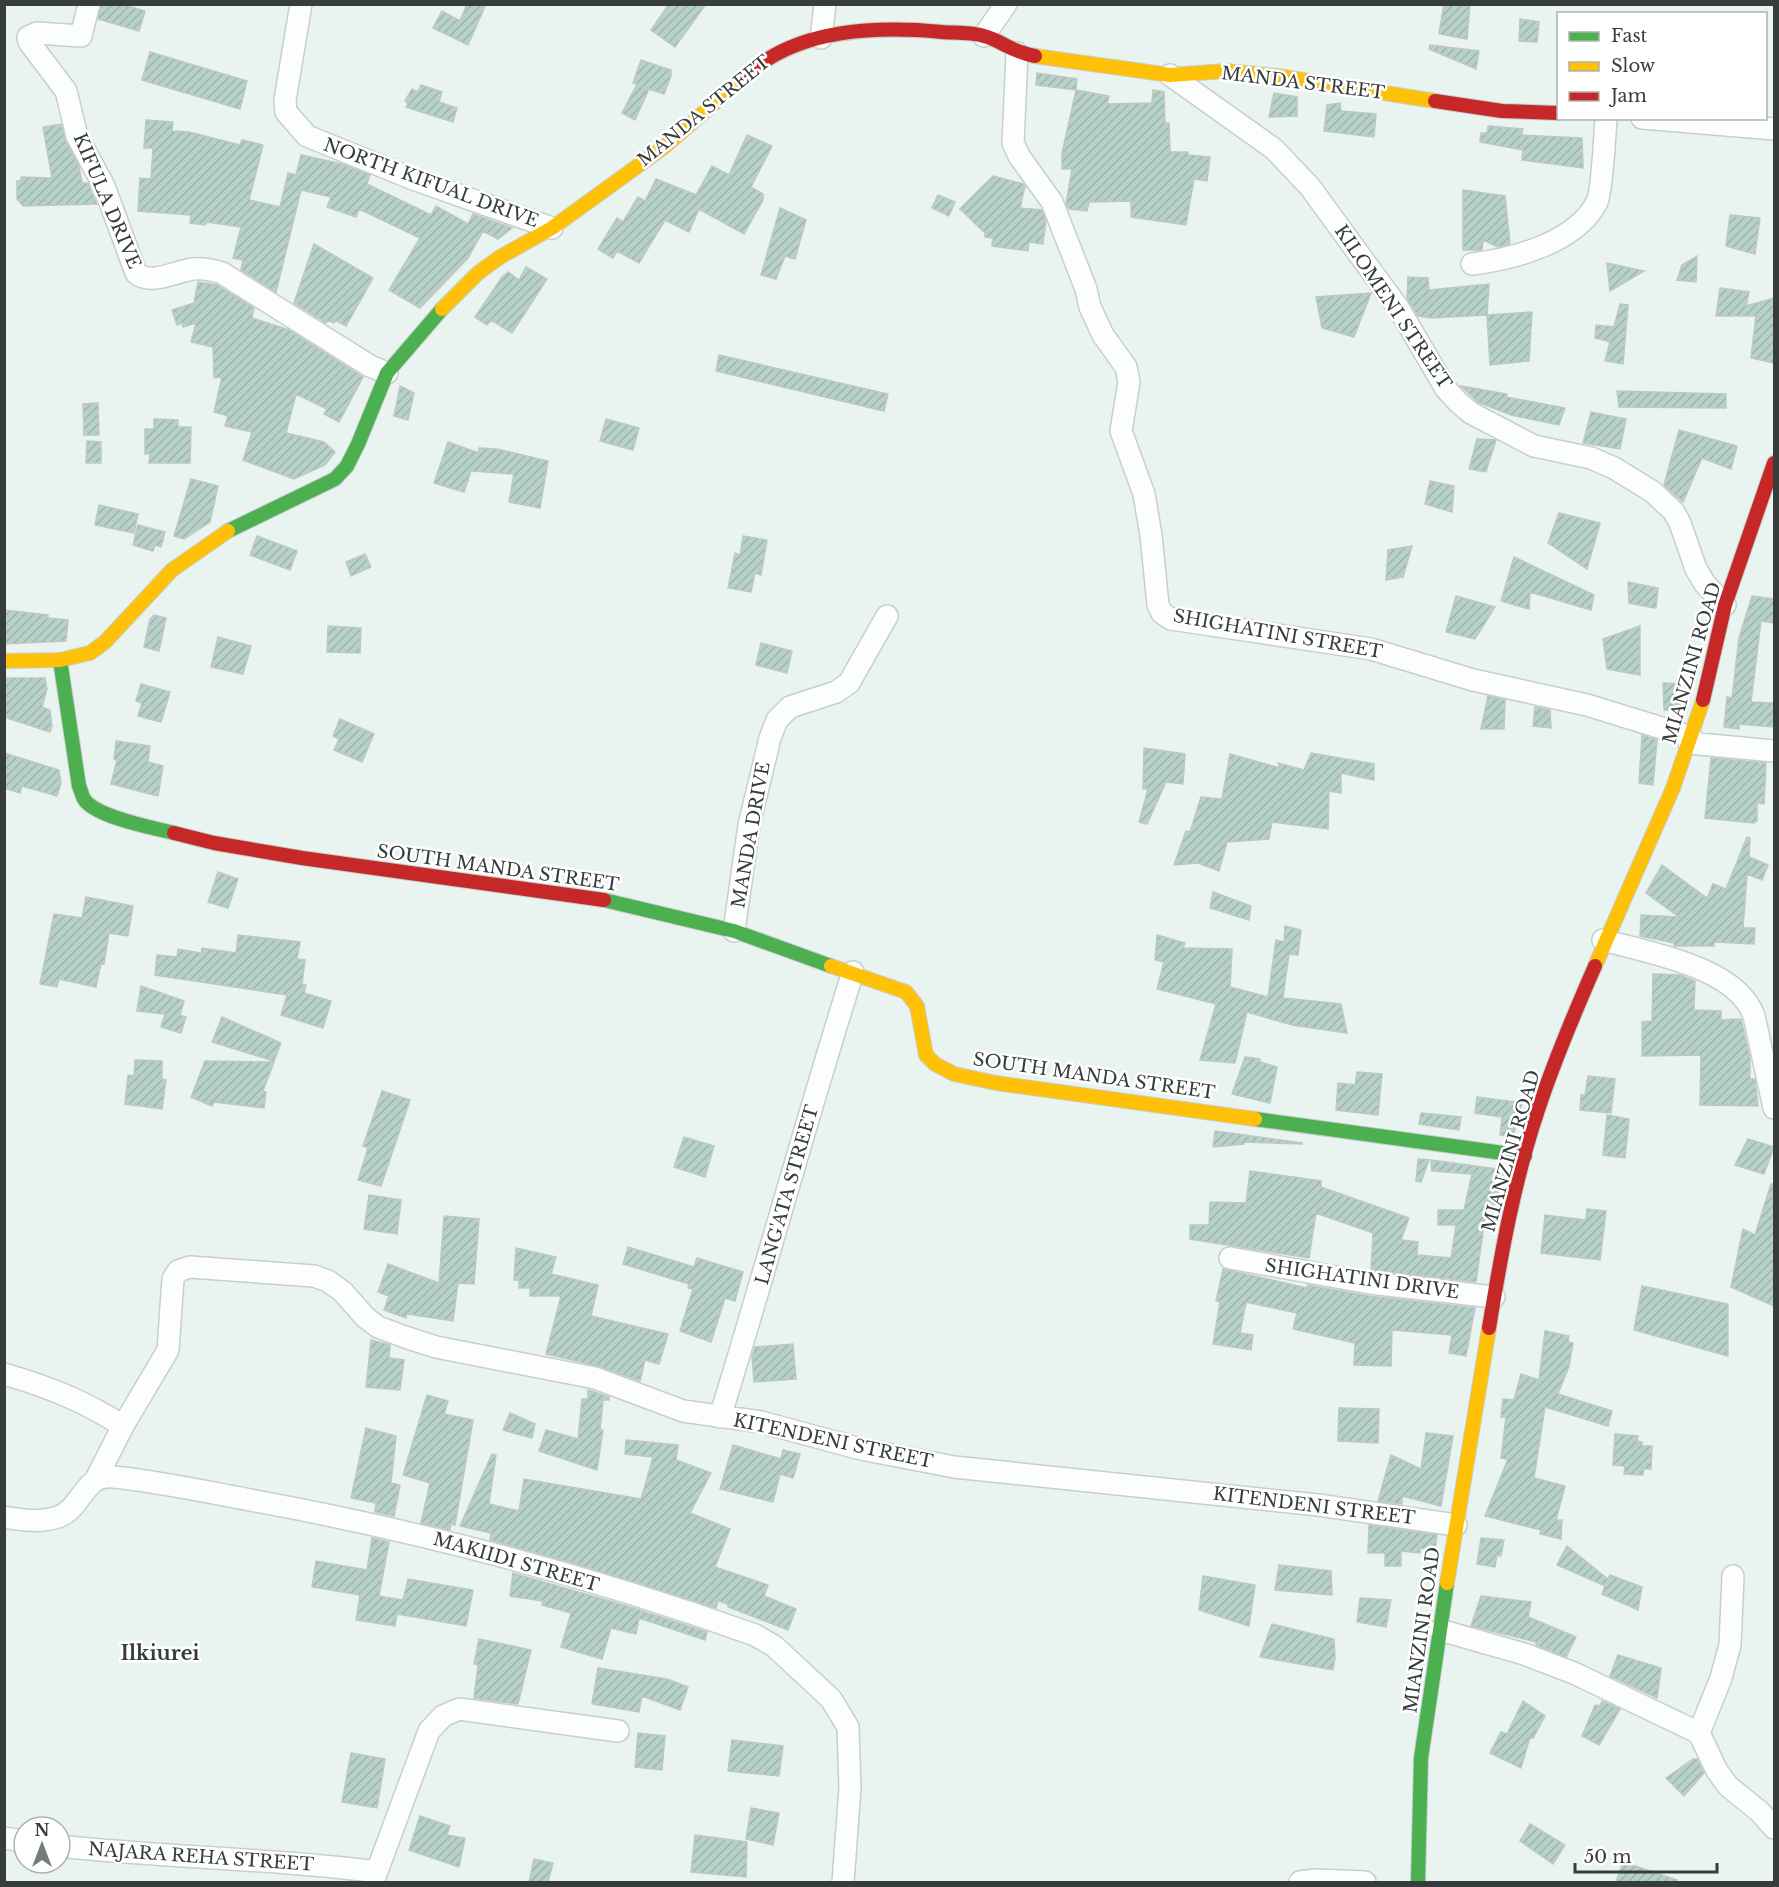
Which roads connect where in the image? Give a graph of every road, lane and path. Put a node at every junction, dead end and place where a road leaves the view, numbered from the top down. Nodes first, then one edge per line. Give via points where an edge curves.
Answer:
1 (89, 4) edge
2 (301, 4) edge
3 (825, 4) edge
4 (1006, 4) edge
5 (984, 36) junction
6 (821, 38) junction
7 (1017, 53) junction
8 (1170, 75) junction
9 (1557, 113) edge
10 (1606, 120) edge
11 (1665, 120) edge
12 (1774, 129) edge
13 (552, 228) junction
14 (1472, 264) dead end
15 (387, 373) junction
16 (1774, 463) edge
17 (1725, 605) junction
18 (886, 616) dead end
19 (60, 660) junction
20 (4, 661) edge
21 (1690, 740) junction
22 (1774, 751) edge
23 (734, 931) junction
24 (1604, 940) junction
25 (853, 972) junction
26 (1774, 1108) edge
27 (1525, 1156) junction
28 (1230, 1258) dead end
29 (1494, 1296) junction
30 (4, 1374) edge
31 (720, 1416) junction
32 (123, 1426) junction
33 (96, 1479) junction
34 (4, 1517) edge
35 (1456, 1525) junction
36 (1733, 1576) dead end
37 (1440, 1630) junction
38 (618, 1731) dead end
39 (1699, 1733) junction
40 (1774, 1828) edge
41 (72, 1847) edge
42 (375, 1877) edge
43 (843, 1882) edge
44 (1300, 1882) edge
45 (1365, 1882) edge
46 (1418, 1882) edge

1 - 15 street, KIFULA DRIVE via 81,36 37,33 28,37 66,91 78,136 104,186 132,263 141,277 159,278 194,269 222,273
2 - 13 street, NORTH KIFUAL DRIVE via 285,100 286,112 307,136
3 - 6 street
4 - 5 street
5 - 6 street, MANDA STREET via 898,28
5 - 7 street, MANDA STREET
6 - 13 street, MANDA STREET via 799,43 763,60 664,147
7 - 8 street, MANDA STREET
7 - 21 street, SHIGHATINI STREET via 1013,143 1052,202 1090,307 1103,335 1126,367 1129,382 1121,431 1144,494 1162,613 1171,619 1371,649 1473,680 1587,705
8 - 9 street, MANDA STREET via 1226,71 1267,75 1502,111
8 - 17 street, KILOMENI STREET via 1274,149 1310,187 1399,309 1458,402 1534,446 1592,458 1653,492 1674,512 1696,569
10 - 14 street via 1597,201 1574,228 1528,253
11 - 12 street
13 - 15 street, MANDA STREET via 478,273
15 - 19 street, MANDA STREET via 358,444 335,479 235,527 200,549 171,570 105,642 90,653
16 - 17 street, MIANZINI ROAD
17 - 21 street, MIANZINI ROAD via 1707,688
18 - 23 street, MANDA DRIVE via 849,683 836,692 790,707 777,720 749,825
19 - 20 street, MANDA STREET
19 - 23 street, SOUTH MANDA STREET via 79,786 85,801 96,809 135,824 214,843 368,868 581,895
21 - 22 street
21 - 24 street, MIANZINI ROAD via 1673,788
23 - 25 street, SOUTH MANDA STREET
24 - 26 street via 1700,970 1739,991 1754,1016
24 - 27 street, MIANZINI ROAD via 1570,1020
25 - 27 street, SOUTH MANDA STREET via 899,988 912,998 926,1055 954,1074
25 - 31 street, LANG'ATA STREET
27 - 29 street, MIANZINI ROAD
28 - 29 street, SHIGHATINI DRIVE via 1378,1284
29 - 35 street, MIANZINI ROAD
30 - 32 street via 88,1404
31 - 32 street, KITENDENI STREET via 683,1411 595,1378 436,1347 405,1337 378,1327 343,1292 314,1276 190,1267 178,1271 173,1279 168,1350
31 - 35 street, KITENDENI STREET via 954,1467 1318,1505
32 - 33 street, KITENDENI STREET
33 - 34 street via 78,1503 59,1517 42,1521
33 - 43 street, MAKIIDI STREET via 145,1481 441,1538 756,1635 774,1646 831,1699 848,1727 850,1788
35 - 37 street, MIANZINI ROAD
36 - 39 street via 1730,1645
37 - 39 street via 1524,1654 1576,1674
37 - 46 street, MIANZINI ROAD via 1421,1758
38 - 42 street via 459,1709 443,1716 429,1731
39 - 40 street via 1728,1786
41 - 42 street, NAJARA REHA STREET via 152,1856 309,1863
44 - 45 street

